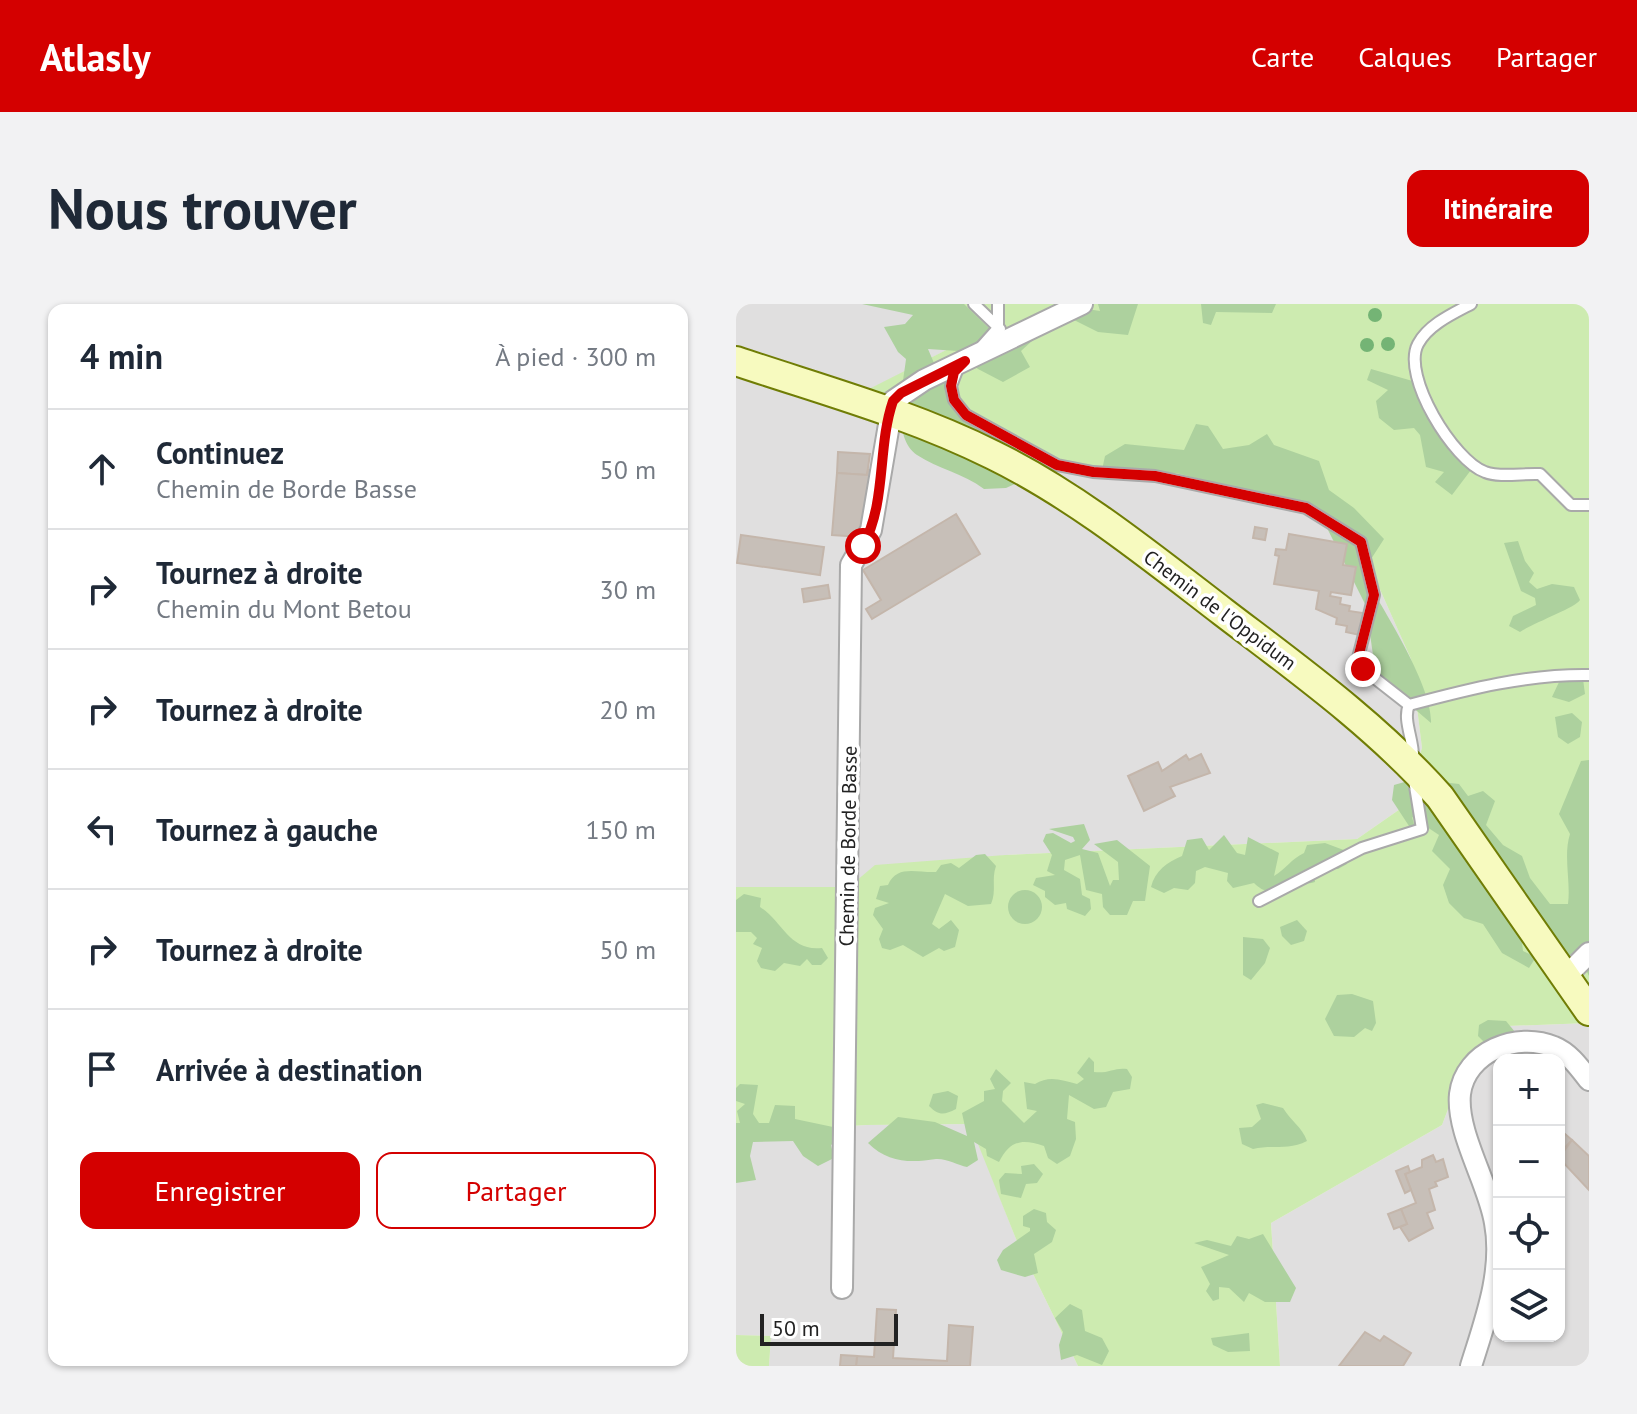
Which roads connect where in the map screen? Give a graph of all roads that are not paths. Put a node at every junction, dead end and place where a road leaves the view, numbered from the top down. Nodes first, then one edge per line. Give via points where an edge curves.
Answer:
1 (974, 304) edge
2 (998, 304) edge
3 (1082, 304) edge
4 (1471, 304) edge
5 (1007, 333) junction
6 (736, 361) edge
7 (965, 361) junction
8 (889, 411) junction
9 (1589, 505) edge
10 (1589, 675) edge
11 (1409, 705) junction
12 (1412, 766) junction
13 (1259, 901) dead end
14 (1589, 953) edge
15 (1565, 977) junction
16 (1589, 1011) edge
17 (1589, 1080) edge
18 (842, 1288) dead end
19 (1471, 1366) edge

1 - 5 lane
2 - 5 lane
3 - 5 street
4 - 9 lane via 1429,329 1416,346 1414,371 1432,414 1469,463 1486,473 1540,474 1571,505
5 - 7 street
6 - 8 street, Chemin de l'Oppidum
7 - 8 street via 901,393
7 - 11 lane via 954,372 951,386 966,415 1057,465 1155,476 1306,508 1361,542 1374,595 1358,658 1363,669
8 - 12 street, Chemin de l'Oppidum via 996,456 1113,530 1367,722
8 - 18 street, Chemin de Borde Basse via 871,530 851,565
10 - 11 lane via 1551,674
11 - 12 lane
12 - 13 lane via 1422,829 1362,848
12 - 15 street, Chemin de l'Oppidum via 1440,797
14 - 15 street
15 - 16 street, Chemin de l'Oppidum
17 - 19 street via 1556,1047 1524,1040 1484,1055 1463,1081 1461,1115 1496,1223 1497,1248 1496,1277

